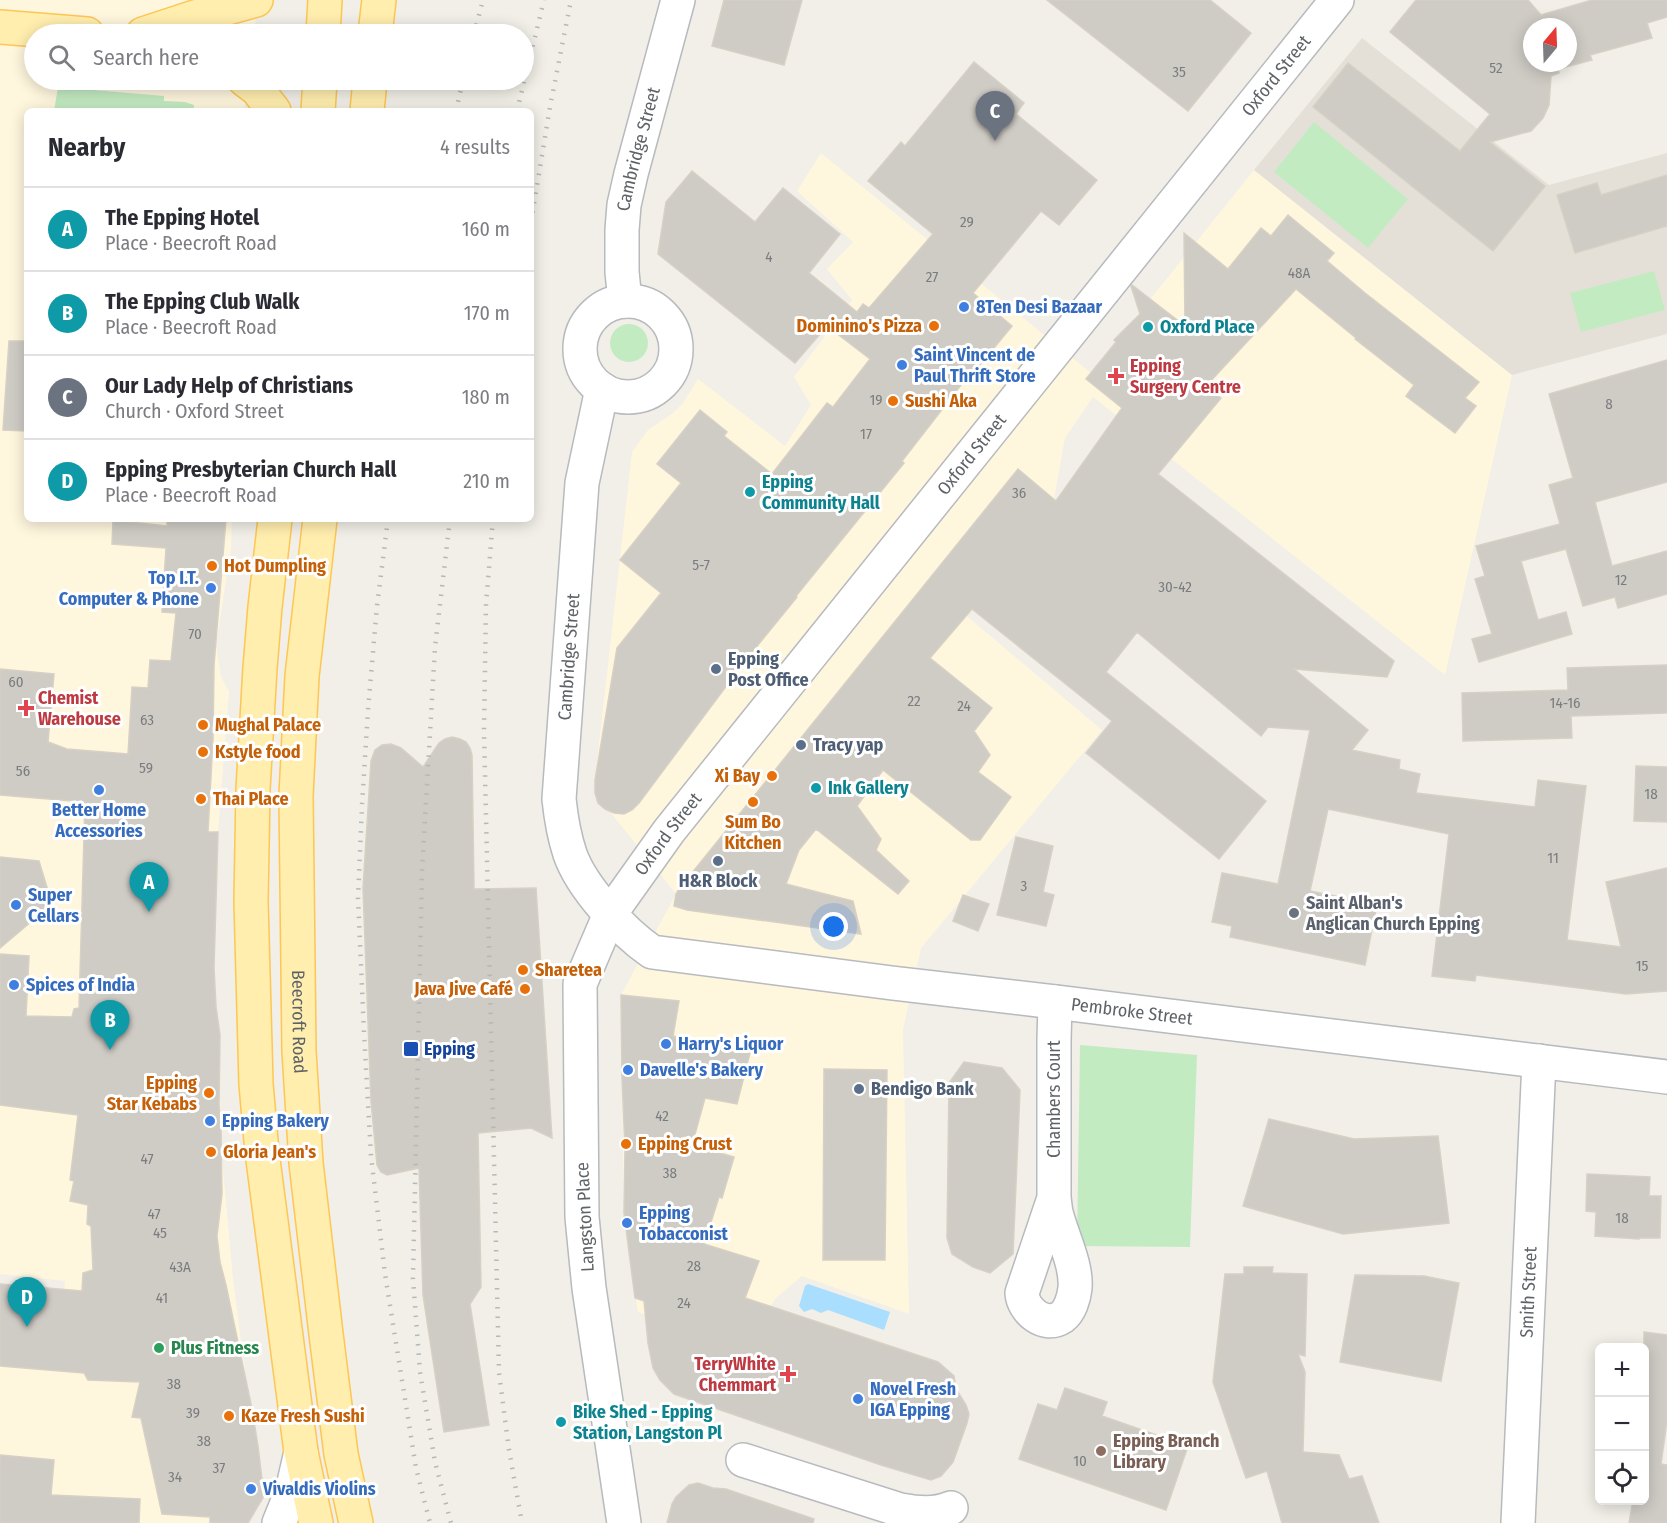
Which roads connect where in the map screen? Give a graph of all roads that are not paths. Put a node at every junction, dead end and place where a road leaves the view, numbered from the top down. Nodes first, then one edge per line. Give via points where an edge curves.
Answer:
1 (256, 0) edge
2 (325, 0) edge
3 (379, 0) edge
4 (678, 0) edge
5 (1337, 0) edge
6 (174, 24) edge
7 (324, 24) edge
8 (376, 24) edge
9 (0, 27) edge
10 (24, 29) edge
11 (258, 90) edge
12 (319, 90) edge
13 (369, 90) edge
14 (272, 108) edge
15 (318, 108) edge
16 (367, 108) edge
17 (625, 301) junction
18 (602, 389) junction
19 (275, 522) edge
20 (320, 522) edge
21 (610, 914) junction
22 (1055, 1002) junction
23 (1539, 1060) junction
24 (1667, 1077) edge
25 (1054, 1198) dead end
26 (301, 1452) junction
27 (743, 1460) dead end
28 (951, 1508) dead end
29 (622, 1522) edge
30 (279, 1523) edge
31 (316, 1523) edge
32 (356, 1523) edge
33 (1518, 1523) edge

1 - 6 main road
2 - 7 main road
3 - 8 main road
4 - 17 street, Cambridge Street via 624,206
5 - 21 street, Oxford Street via 669,831
9 - 10 main road
11 - 14 main road
12 - 15 main road
13 - 16 main road
17 - 18 street via 598,312 581,336 583,366
17 - 18 street via 654,309 665,319 673,331 674,361 658,386 645,393 616,395
18 - 21 street, Cambridge Street via 582,483 559,799 570,855 579,874
19 - 26 main road via 260,657 253,789 251,901 256,1084
20 - 32 main road, Beecroft Road via 302,676 296,796 299,1051 306,1163 324,1322 341,1454
21 - 22 street, Pembroke Street via 652,952
21 - 29 street, Langston Place via 580,984 582,1207 589,1288
22 - 23 street, Pembroke Street
22 - 25 street, Chambers Court
23 - 24 street, Pembroke Street
23 - 33 street, Smith Street
26 - 30 street
26 - 31 main road
27 - 28 street via 900,1510 935,1513

